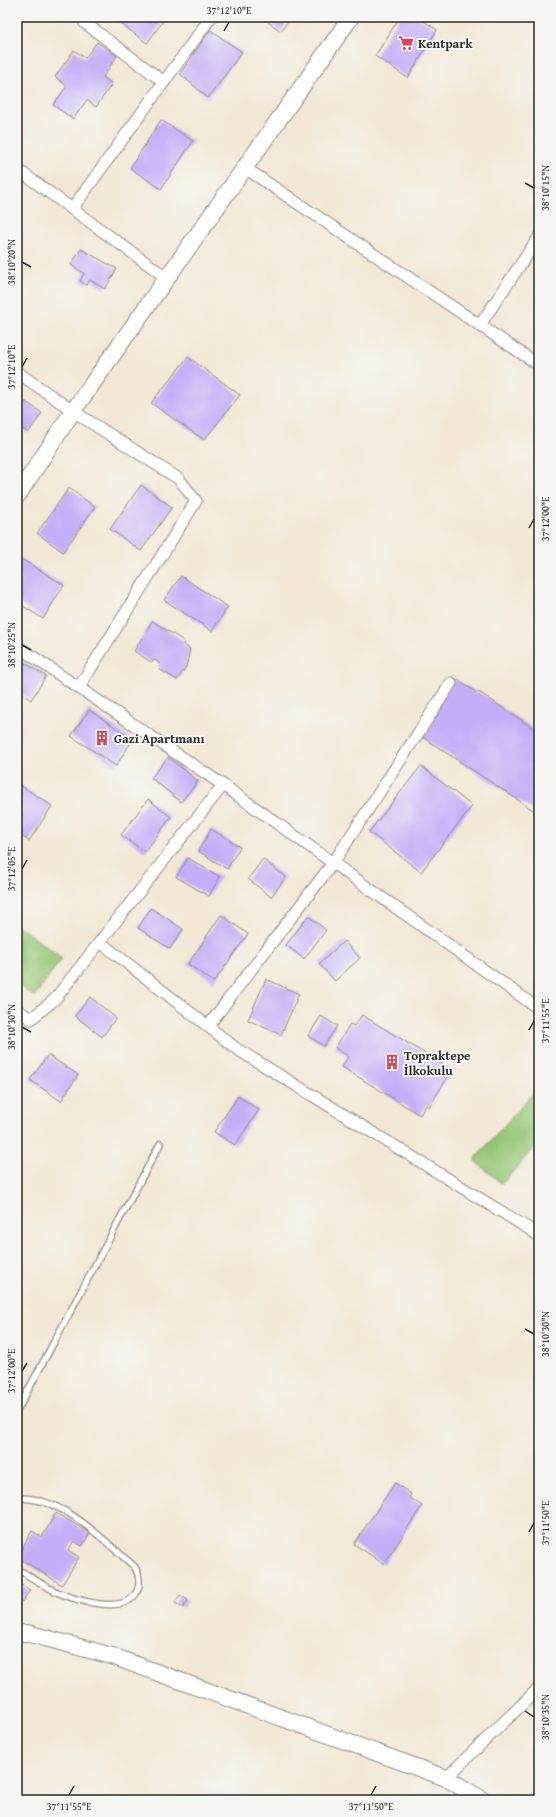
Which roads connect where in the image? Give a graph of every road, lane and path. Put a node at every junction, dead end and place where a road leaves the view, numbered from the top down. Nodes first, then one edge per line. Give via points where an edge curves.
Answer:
1 (89, 17) edge
2 (211, 17) edge
3 (350, 17) edge
4 (164, 82) junction
5 (245, 168) junction
6 (17, 169) edge
7 (72, 209) junction
8 (539, 237) edge
9 (167, 278) junction
10 (480, 326) junction
11 (539, 365) edge
12 (17, 372) edge
13 (73, 411) junction
14 (17, 496) edge
15 (17, 646) edge
16 (451, 683) dead end
17 (79, 687) junction
18 (223, 785) junction
19 (333, 863) junction
20 (100, 942) junction
21 (539, 1009) edge
22 (17, 1010) edge
23 (208, 1026) junction
24 (160, 1144) dead end
25 (539, 1236) edge
26 (17, 1411) edge
27 (17, 1498) edge
28 (17, 1514) edge
29 (17, 1518) edge
30 (17, 1569) edge
31 (17, 1633) edge
32 (539, 1688) edge
33 (446, 1778) junction
34 (483, 1800) edge

1 - 4 street via 85,23
2 - 4 street
3 - 5 main road
4 - 7 street
5 - 9 main road
5 - 10 street
6 - 7 street
7 - 9 street
8 - 10 street
9 - 13 main road
10 - 11 street
12 - 13 street
13 - 14 main road
13 - 17 street via 178,479 196,501
15 - 17 street
16 - 19 street
17 - 18 street
18 - 19 street
18 - 20 street
19 - 21 street
19 - 23 street
20 - 22 street via 55,1000 31,1019
20 - 23 street
23 - 25 street via 238,1049
24 - 26 lane
27 - 30 lane via 45,1502 78,1519 134,1566 139,1582 136,1593 128,1601 117,1605 97,1603 57,1592
28 - 29 lane
31 - 33 main road via 27,1633 112,1656
32 - 33 street
33 - 34 main road

